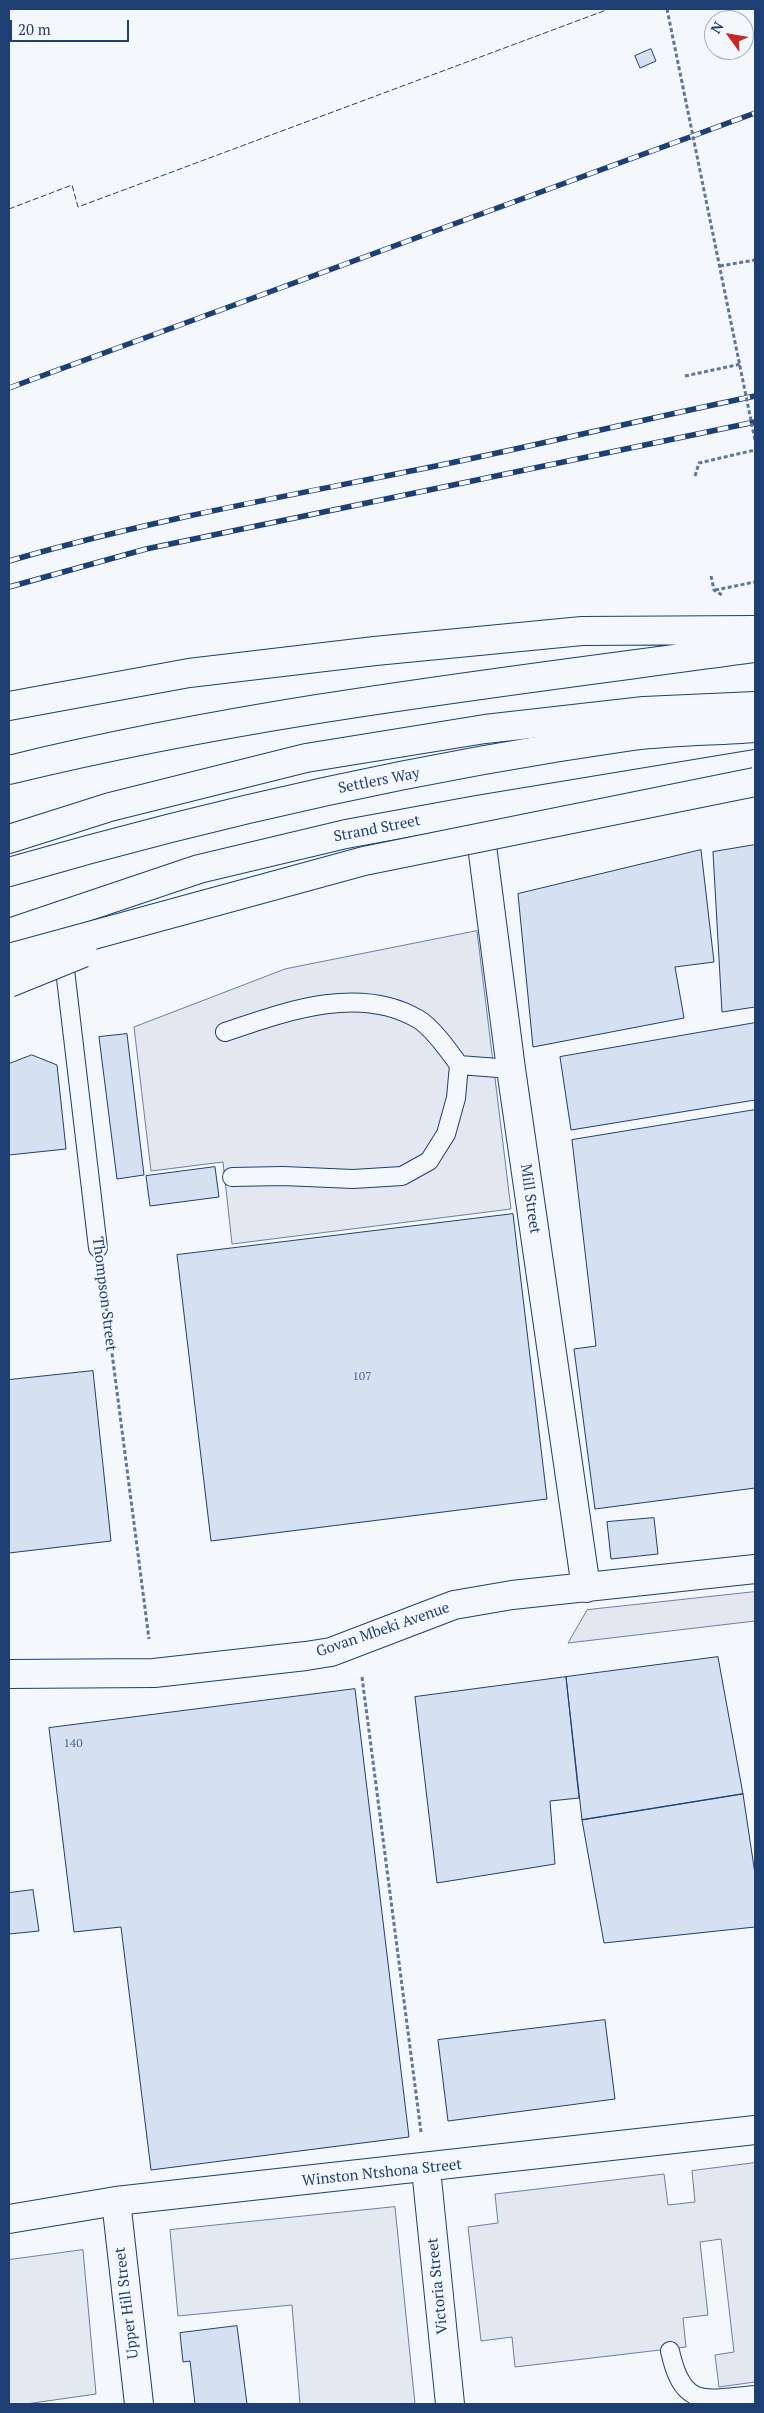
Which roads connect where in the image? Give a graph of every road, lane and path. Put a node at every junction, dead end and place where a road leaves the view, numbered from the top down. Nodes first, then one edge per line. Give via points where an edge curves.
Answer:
1 (667, 9) edge
2 (755, 260) edge
3 (720, 266) junction
4 (740, 364) junction
5 (685, 376) dead end
6 (755, 440) edge
7 (755, 450) edge
8 (696, 476) dead end
9 (711, 576) dead end
10 (755, 582) edge
11 (755, 630) edge
12 (755, 648) edge
13 (9, 706) edge
14 (755, 706) edge
15 (755, 728) edge
16 (755, 764) edge
17 (9, 770) edge
18 (755, 782) edge
19 (477, 810) junction
20 (9, 839) edge
21 (9, 872) edge
22 (212, 902) junction
23 (58, 915) junction
24 (9, 933) edge
25 (9, 958) edge
26 (9, 983) edge
27 (225, 1032) dead end
28 (459, 1065) junction
29 (511, 1069) junction
30 (232, 1177) dead end
31 (98, 1248) joint
32 (755, 1569) edge
33 (586, 1588) junction
34 (358, 1641) junction
35 (154, 1673) junction
36 (9, 1674) edge
37 (755, 2130) edge
38 (426, 2169) junction
39 (116, 2201) junction
40 (9, 2219) edge
41 (670, 2351) dead end
42 (755, 2395) edge
43 (139, 2404) edge
44 (450, 2404) edge

1 - 3 path, bridge
2 - 3 path
3 - 4 path, bridge
4 - 5 path
4 - 6 path, bridge
7 - 8 path via 699,463
9 - 10 path via 714,590
11 - 13 main road via 582,631 375,650 189,673
12 - 17 main road via 392,698 105,746
14 - 20 main road via 644,711 504,727 306,758 110,807
15 - 21 main road, Settlers Way via 635,736 444,768 251,807
16 - 19 main road, Strand Street
18 - 22 main road, bridge via 364,861
19 - 23 main road, Strand Street via 346,834 199,869
19 - 29 main road, Mill Street
22 - 25 main road, bridge
22 - 26 main road, bridge
23 - 24 main road, Strand Street
23 - 31 lane, Thompson Street
27 - 28 lane via 279,1013 334,1002 384,1006 419,1019
28 - 29 lane
28 - 30 lane via 456,1098 446,1134 429,1161 402,1176
29 - 33 main road, Mill Street
31 - 35 path, Thompson Street
32 - 33 main road, Govan Mbeki Avenue
33 - 34 main road, Govan Mbeki Avenue via 454,1604
34 - 35 main road, Govan Mbeki Avenue via 331,1652 306,1656
34 - 38 path
35 - 36 main road, Govan Mbeki Avenue
37 - 38 main road, Winston Ntshona Street
38 - 39 main road, Winston Ntshona Street
38 - 44 main road, Victoria Street
39 - 40 main road, Winston Ntshona Street
39 - 43 main road, Upper Hill Street
41 - 42 lane via 680,2384 692,2394 707,2399

